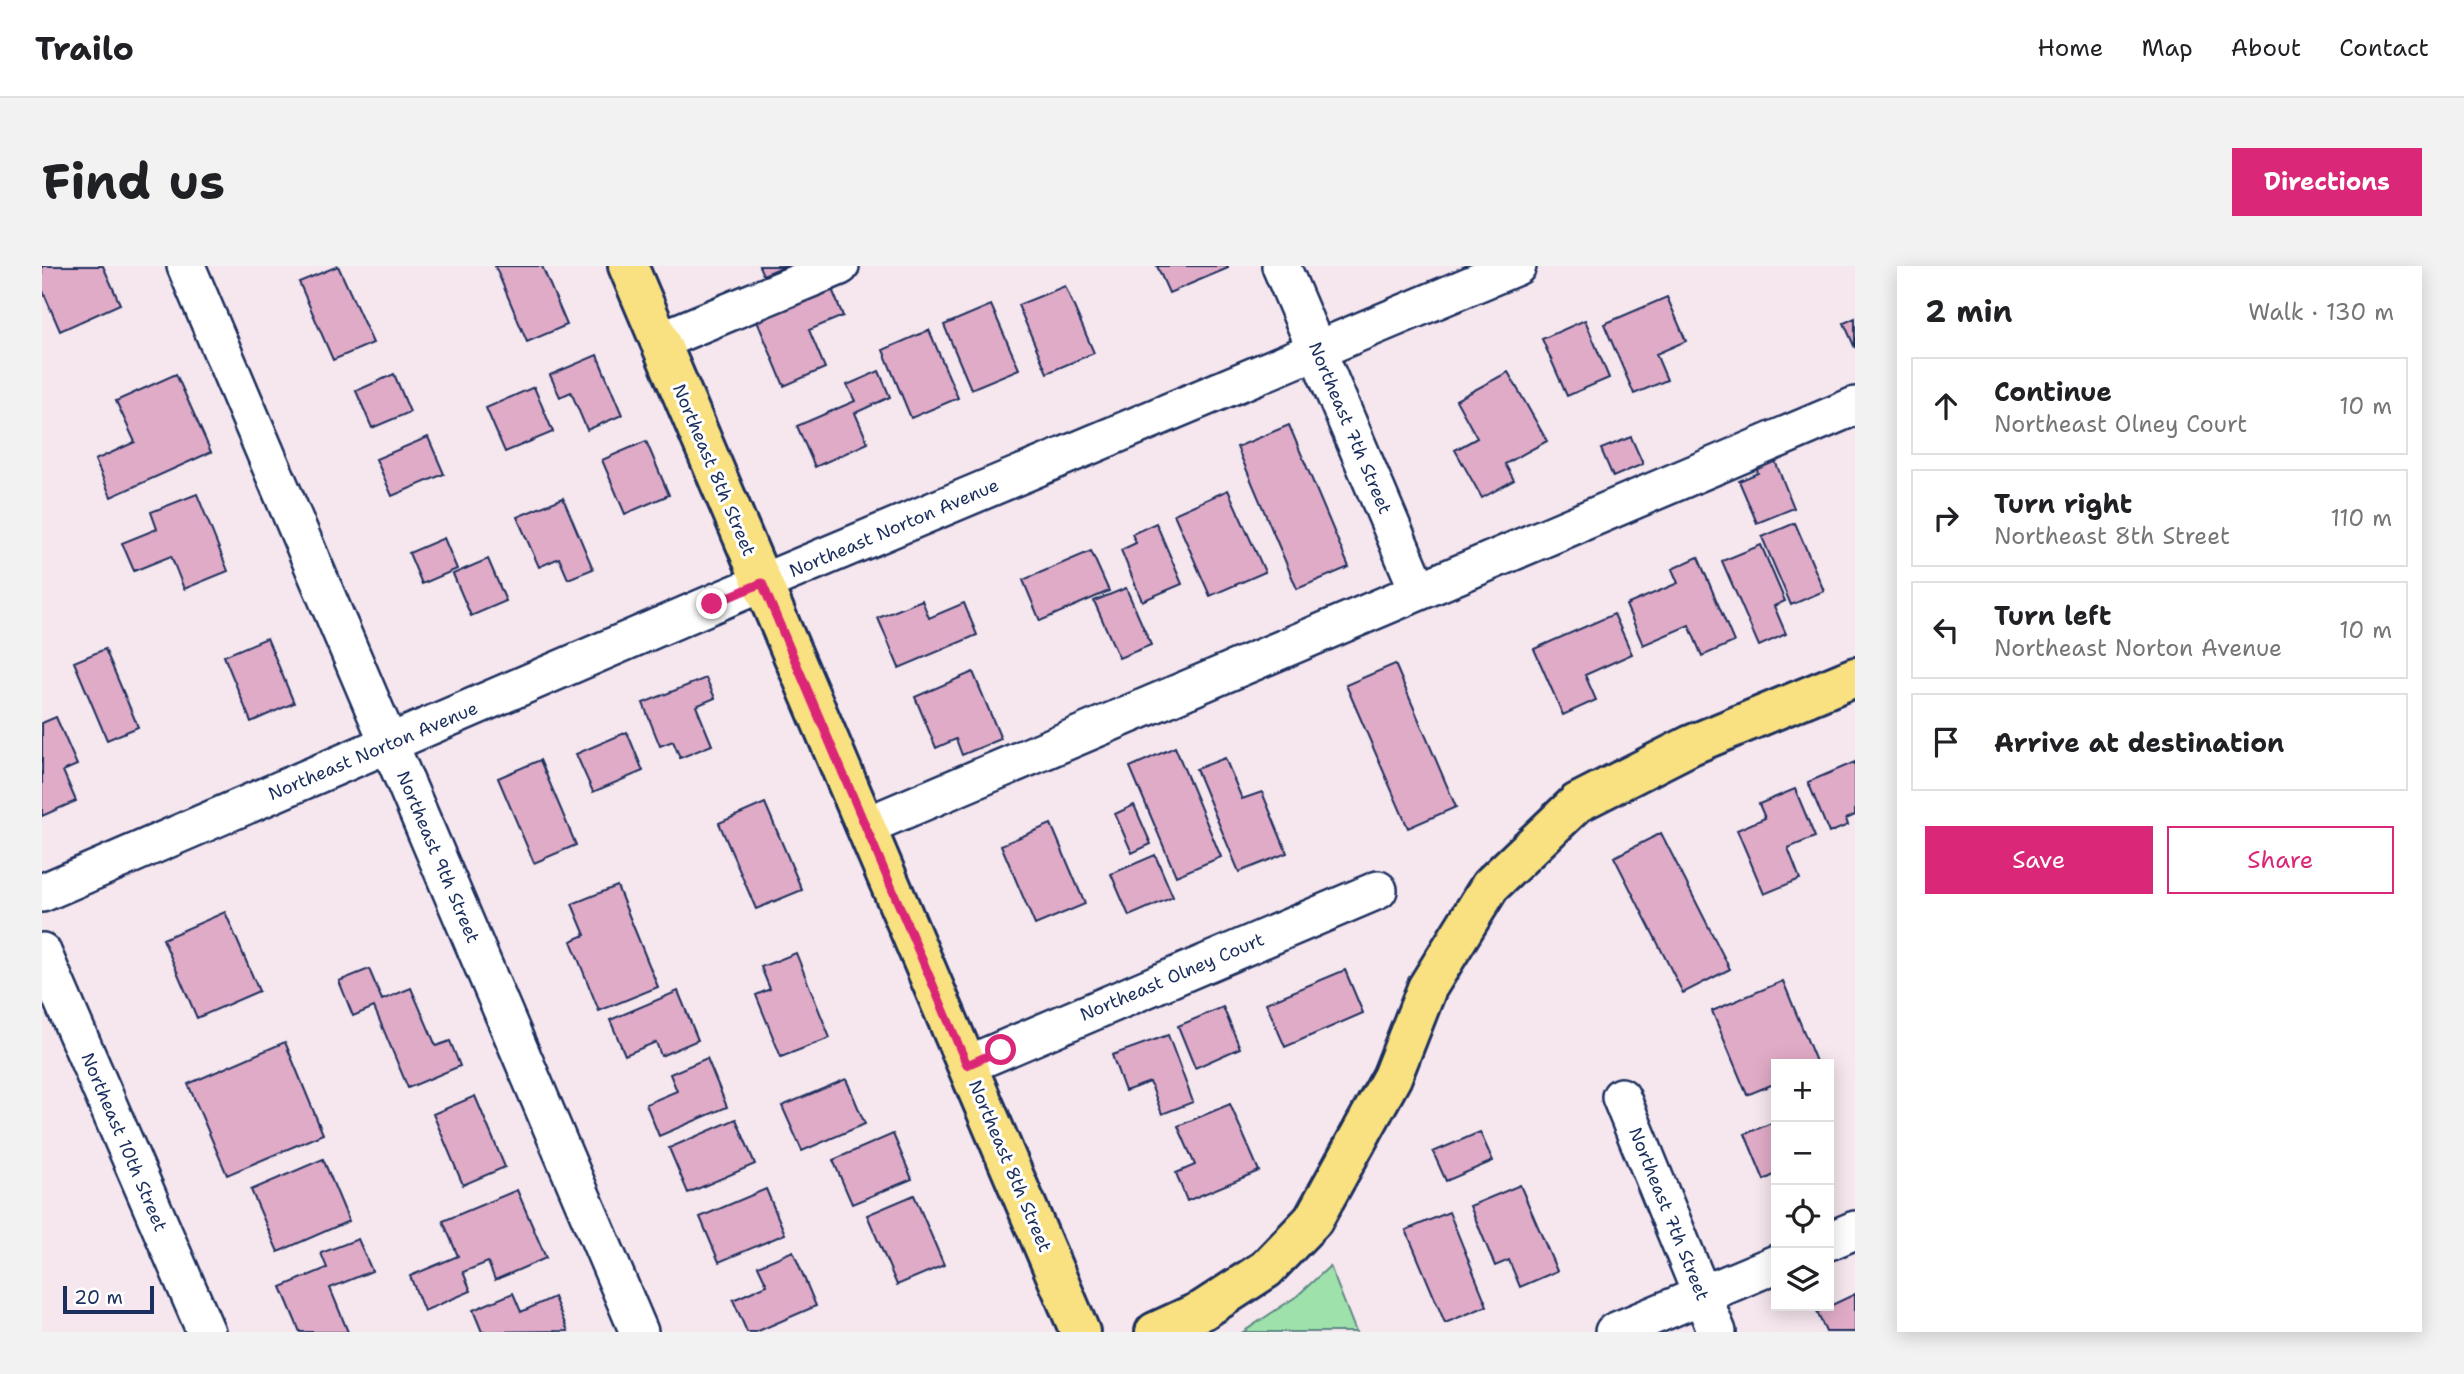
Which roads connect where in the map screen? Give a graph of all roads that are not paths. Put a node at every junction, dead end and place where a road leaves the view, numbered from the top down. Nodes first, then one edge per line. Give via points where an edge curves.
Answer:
1 (187, 266) edge
2 (628, 266) edge
3 (840, 266) edge
4 (1281, 266) edge
5 (1517, 266) edge
6 (659, 341) junction
7 (1317, 351) junction
8 (1855, 405) edge
9 (762, 583) junction
10 (1418, 589) junction
11 (1855, 677) edge
12 (390, 745) junction
13 (866, 826) junction
14 (1378, 890) dead end
15 (42, 893) edge
16 (42, 952) edge
17 (967, 1065) junction
18 (1621, 1097) dead end
19 (1855, 1230) edge
20 (1834, 1239) edge
21 (1771, 1266) edge
22 (1702, 1296) junction
23 (206, 1332) edge
24 (639, 1332) edge
25 (1080, 1332) edge
26 (1155, 1332) edge
27 (1614, 1332) edge
28 (1717, 1332) edge

1 - 12 street, Northeast 9th Street
2 - 6 main road, Northeast 8th Street
3 - 6 street
4 - 7 street, Northeast 7th Street
5 - 7 street, Northeast Norton Avenue
6 - 9 main road, Northeast 8th Street
7 - 9 street, Northeast Norton Avenue
7 - 10 street, Northeast 7th Street
8 - 10 street
9 - 12 street, Northeast Norton Avenue
9 - 13 main road, Northeast 8th Street
10 - 13 street
11 - 26 main road via 1691,745 1577,803 1490,886 1427,988 1392,1077 1313,1220 1266,1269 1203,1310
12 - 15 street, Northeast Norton Avenue
12 - 24 street, Northeast 9th Street
13 - 17 main road, Northeast 8th Street
14 - 17 street, Northeast Olney Court
16 - 23 street, Northeast 10th Street
17 - 25 main road, Northeast 8th Street
18 - 22 street, Northeast 7th Street
19 - 20 street
21 - 22 street
22 - 27 street
22 - 28 street, Northeast 7th Street

